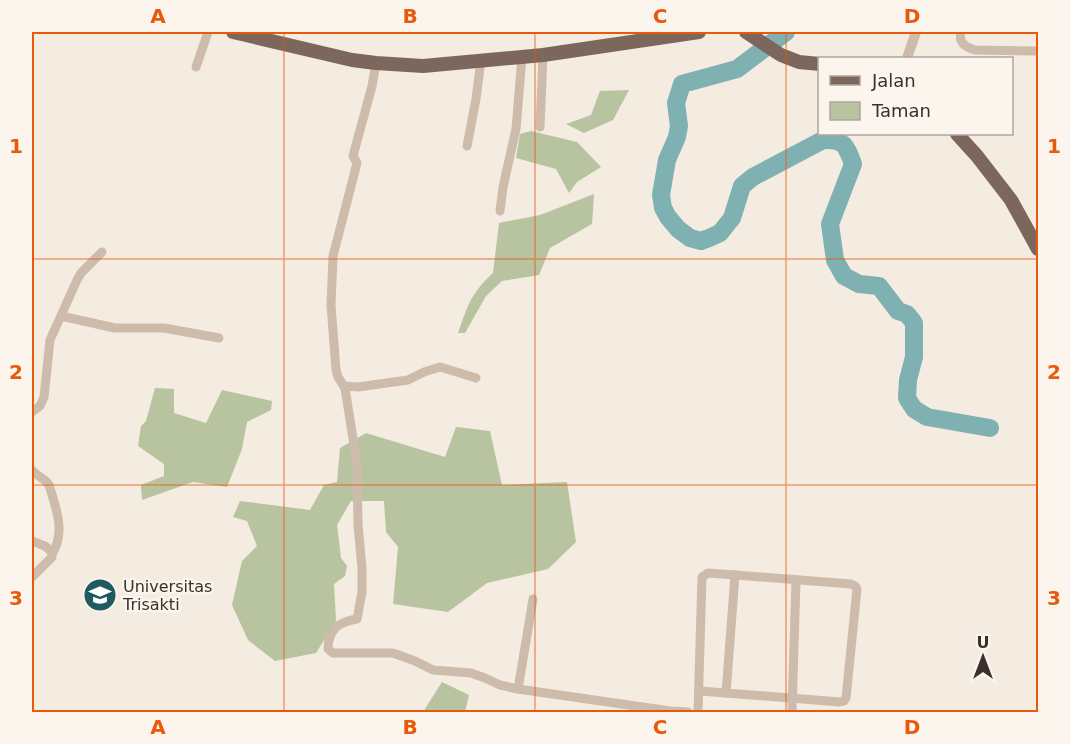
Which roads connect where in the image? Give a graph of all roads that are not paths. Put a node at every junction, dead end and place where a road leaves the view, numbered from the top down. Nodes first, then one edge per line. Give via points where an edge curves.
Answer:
1 (208, 32) edge
2 (233, 32) edge
3 (699, 32) edge
4 (916, 32) edge
5 (961, 32) edge
6 (749, 33) edge
7 (260, 35) edge
8 (1038, 51) edge
9 (543, 55) junction
10 (522, 57) junction
11 (907, 57) edge
12 (481, 60) junction
13 (376, 63) junction
14 (818, 64) edge
15 (196, 67) dead end
16 (540, 127) dead end
17 (958, 135) edge
18 (467, 146) dead end
19 (500, 211) dead end
20 (1038, 249) edge
21 (102, 252) dead end
22 (61, 316) junction
23 (219, 338) dead end
24 (476, 378) dead end
25 (344, 386) junction
26 (32, 412) edge
27 (32, 470) edge
28 (32, 541) edge
29 (52, 554) junction
30 (735, 575) junction
31 (32, 577) edge
32 (796, 579) junction
33 (533, 599) dead end
34 (519, 689) junction
35 (700, 691) junction
36 (726, 693) junction
37 (846, 698) junction
38 (793, 699) junction
39 (688, 712) edge
40 (698, 712) edge
41 (792, 712) edge
42 (846, 712) edge

1 - 15 street
2 - 7 main road
3 - 9 main road
4 - 11 street
5 - 8 street via 962,43 975,50
6 - 14 main road via 781,55
7 - 13 main road via 337,57
9 - 10 main road
9 - 16 street
10 - 12 main road
10 - 19 street via 516,129
12 - 13 main road via 423,66
12 - 18 street
13 - 25 street via 353,156 357,163 333,256 332,322 337,373
17 - 20 main road via 1011,200
21 - 22 street via 81,273
22 - 23 street via 115,328 164,328
22 - 26 street via 50,340 44,397
24 - 25 street via 440,368 408,381
25 - 34 street via 357,464 362,592 357,619 343,621 334,628 328,649 333,653 393,653 434,670 471,674
27 - 29 street via 50,484 59,516 60,534
28 - 29 street
29 - 31 street
30 - 32 street
30 - 35 street via 708,573 702,577
30 - 36 street
32 - 37 street via 855,585
32 - 38 street
33 - 34 street
34 - 39 street
35 - 36 street
35 - 40 street
36 - 38 street
37 - 38 street via 840,702
37 - 42 street
38 - 41 street

